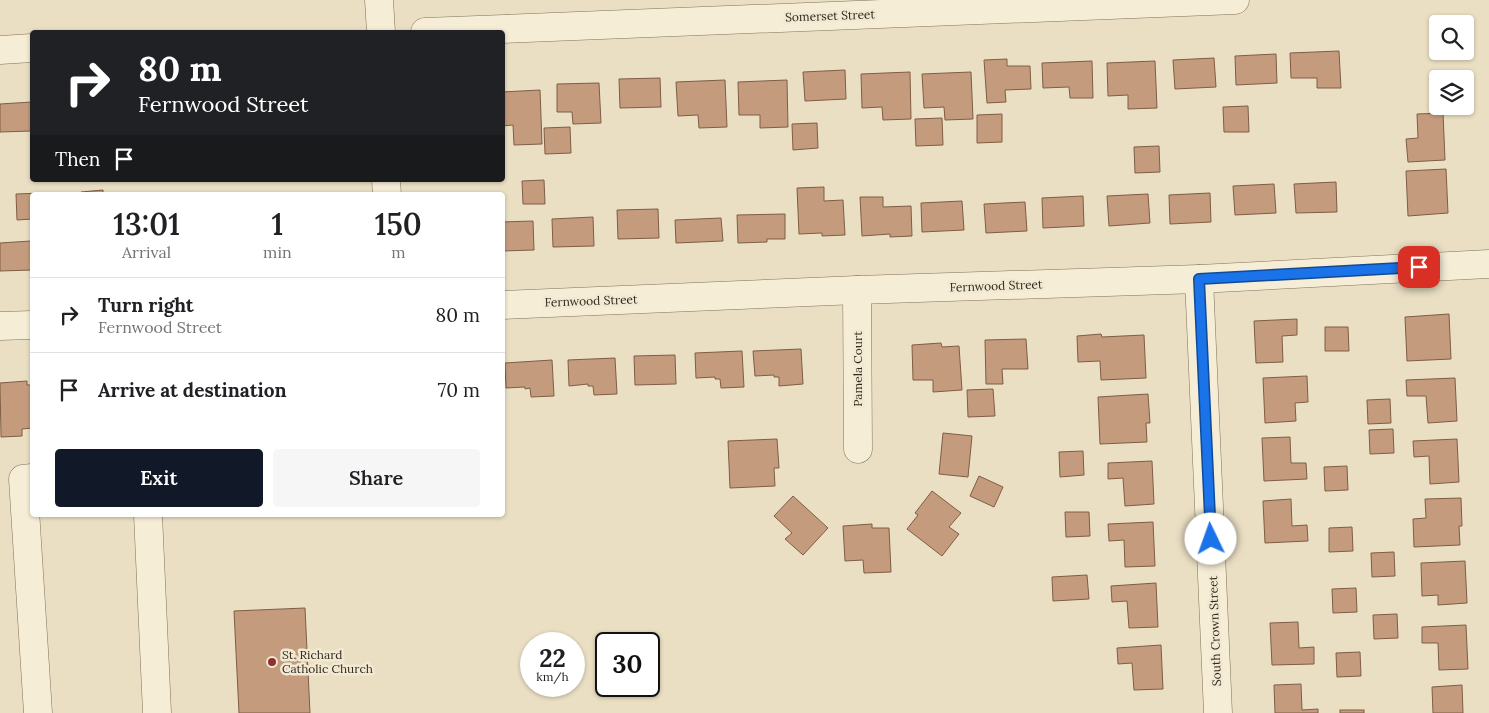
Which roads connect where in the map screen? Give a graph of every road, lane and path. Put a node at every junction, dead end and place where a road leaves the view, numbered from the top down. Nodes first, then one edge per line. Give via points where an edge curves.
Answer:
1 (379, 0) edge
2 (1235, 0) edge
3 (381, 30) edge
4 (475, 30) edge
5 (30, 48) edge
6 (0, 50) edge
7 (1489, 264) edge
8 (1199, 279) junction
9 (857, 290) junction
10 (505, 305) edge
11 (30, 325) edge
12 (0, 326) edge
13 (858, 449) dead end
14 (30, 478) edge
15 (148, 517) edge
16 (38, 713) edge
17 (157, 713) edge
18 (1218, 713) edge

1 - 3 street
2 - 4 street, Somerset Street
5 - 6 street
7 - 8 street, Fernwood Street
8 - 9 street, Fernwood Street
8 - 18 street, South Crown Street
9 - 10 street, Fernwood Street
9 - 13 street, Pamela Court
11 - 12 street
14 - 16 street via 23,478
15 - 17 street

